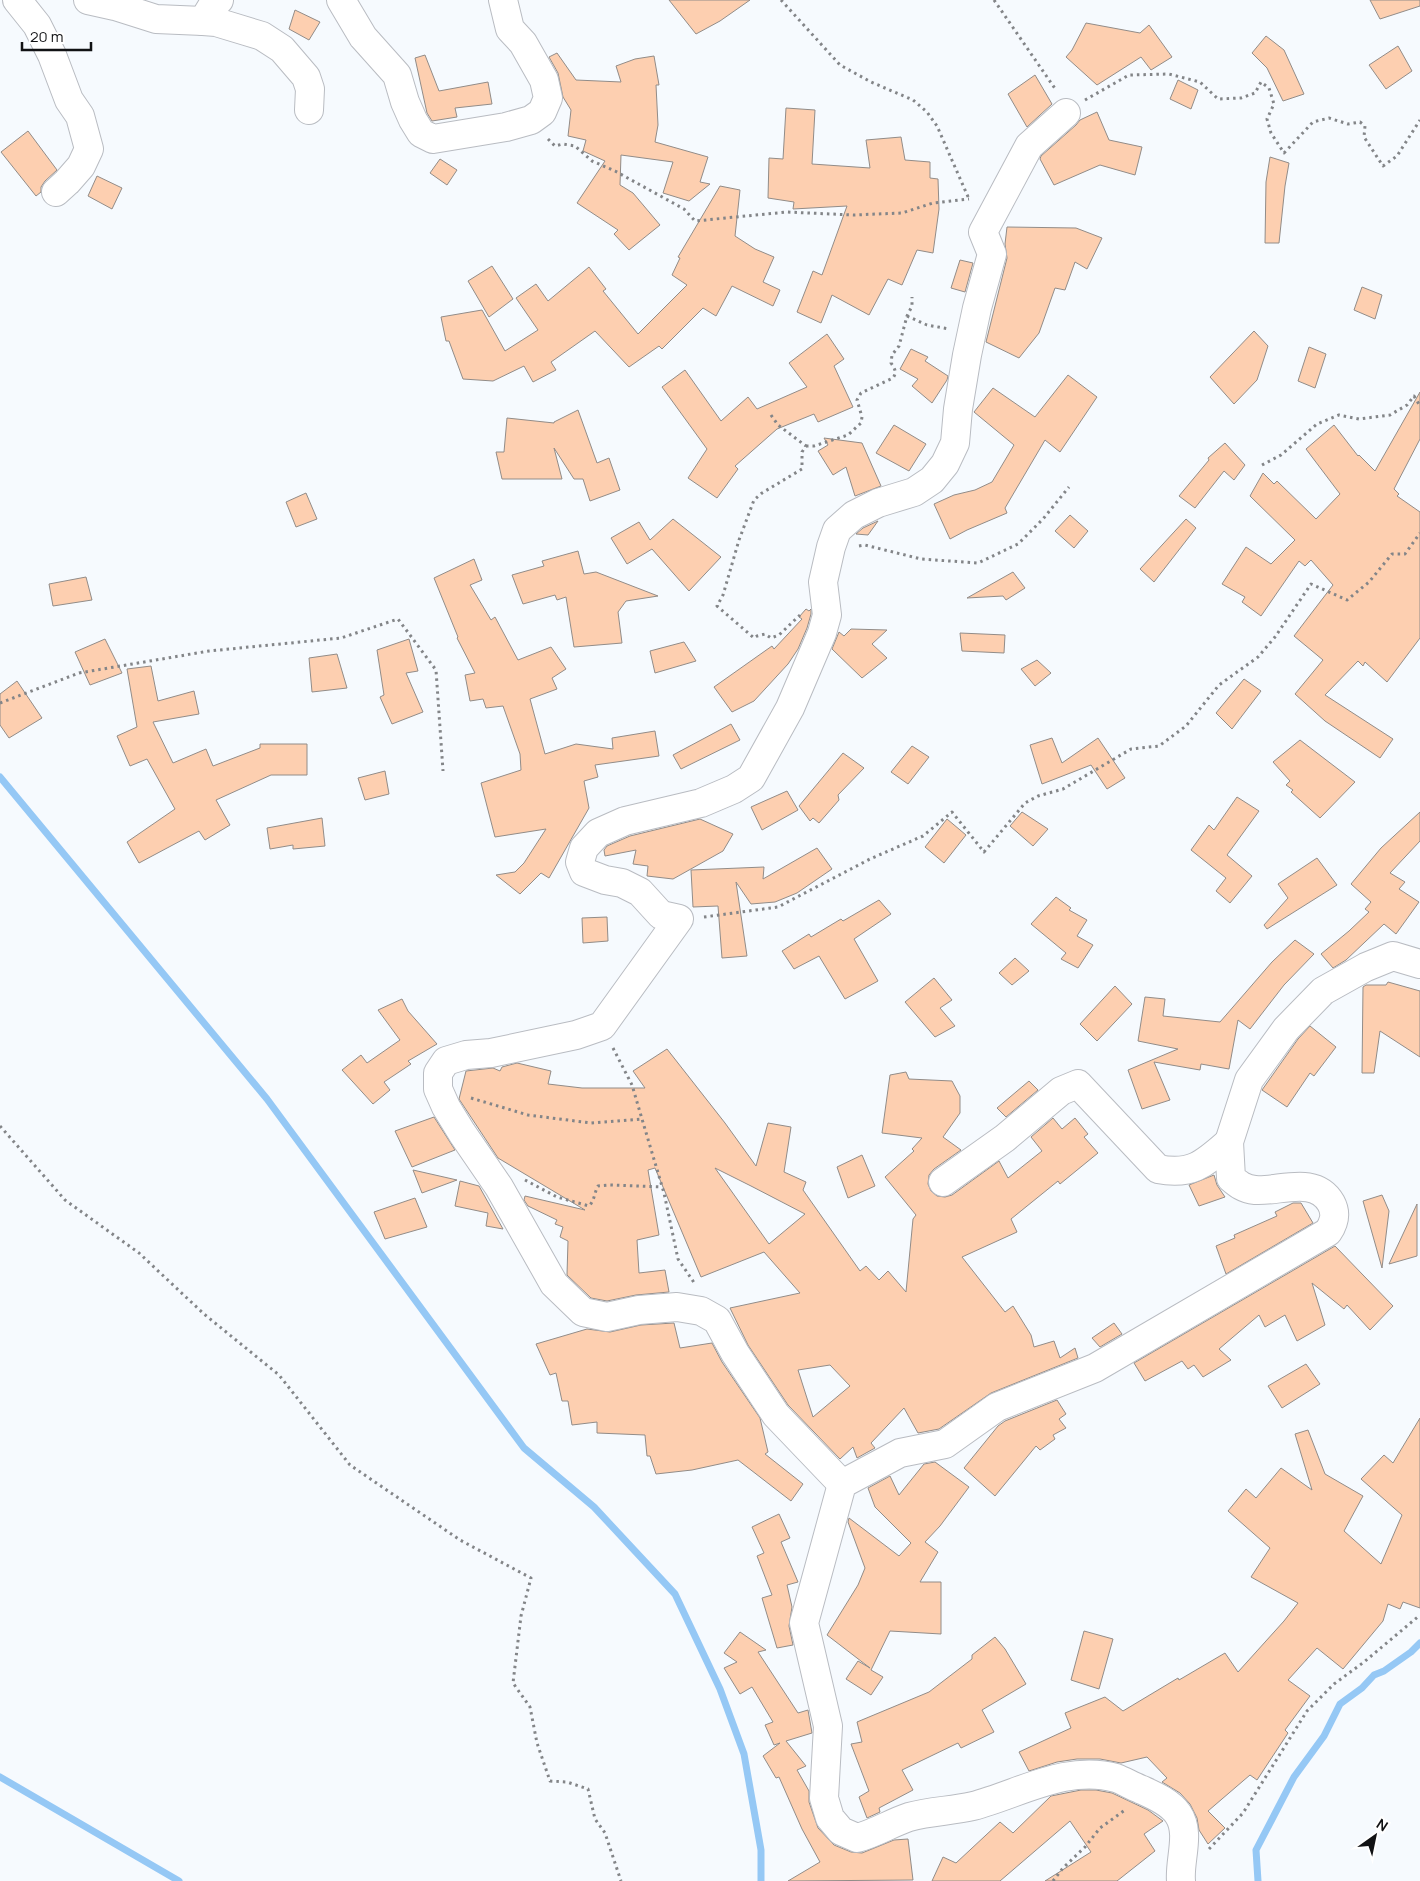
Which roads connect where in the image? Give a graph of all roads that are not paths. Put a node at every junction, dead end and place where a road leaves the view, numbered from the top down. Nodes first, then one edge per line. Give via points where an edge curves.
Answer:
1 (17, 0) edge
2 (88, 0) edge
3 (341, 0) edge
4 (503, 0) edge
5 (211, 11) edge
6 (309, 110) dead end
7 (1066, 113) road end
8 (56, 192) dead end
9 (1420, 964) edge
10 (1229, 1142) junction
11 (943, 1182) dead end
12 (842, 1484) junction
13 (1181, 1875) edge

1 - 8 street via 37,25 52,55 69,100 80,116 89,149 81,166
2 - 5 street via 156,19
3 - 4 street via 363,37 397,75 405,102 421,133 434,139 531,120 542,112 548,98 544,80 523,43 510,29
5 - 6 street via 216,22 262,36 282,49 306,77 310,89
7 - 12 street via 1029,146 983,232 992,254 972,333 955,443 945,464 932,480 914,492 878,503 854,515 837,530 823,582 828,615 822,633 790,708 751,778 701,803 625,821 598,833 584,848 580,862 584,872 640,892 661,915 678,920 602,1026 576,1035 446,1061 438,1073 438,1090 444,1102 499,1187 554,1284 583,1312 607,1318 639,1310 677,1307 701,1311 716,1320 776,1415
9 - 10 street via 1393,956 1323,991 1286,1029 1249,1080
10 - 11 street via 1190,1170 1172,1172 1158,1169 1078,1084 1061,1091 1005,1138
10 - 12 street via 1231,1178 1240,1186 1255,1190 1283,1187 1317,1190 1334,1208 1334,1222 1328,1232 1095,1368 997,1406 945,1444 900,1453
12 - 13 street via 804,1623 828,1726 824,1798 830,1818 841,1830 857,1838 908,1818 972,1806 1068,1776 1116,1778 1164,1801 1178,1814 1183,1831

